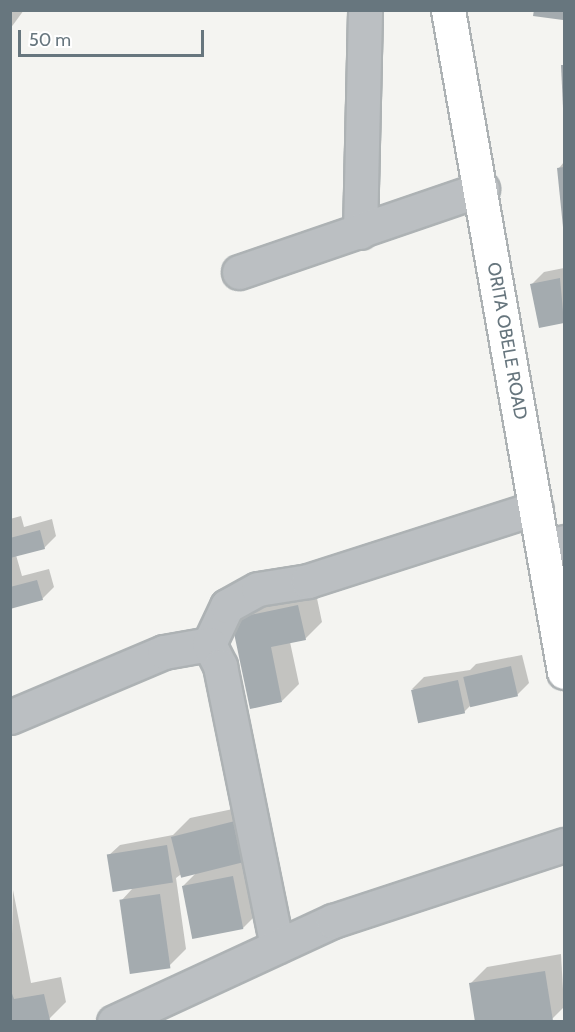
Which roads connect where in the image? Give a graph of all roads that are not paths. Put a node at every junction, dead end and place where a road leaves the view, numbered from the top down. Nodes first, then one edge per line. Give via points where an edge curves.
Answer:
1 (365, 10) edge
2 (448, 10) edge
3 (482, 189) junction
4 (360, 232) junction
5 (239, 272) dead end
6 (536, 508) junction
7 (554, 544) edge
8 (558, 601) edge
9 (209, 644) junction
10 (564, 672) edge
11 (10, 717) edge
12 (564, 845) edge
13 (277, 946) junction
14 (114, 1022) edge

1 - 4 street
2 - 3 main road, ORITA OBELE ROAD
3 - 4 street
3 - 6 main road, ORITA OBELE ROAD
4 - 5 street
6 - 7 main road, ORITA OBELE ROAD
6 - 9 street via 308,581 258,589 227,606
7 - 8 main road, ORITA OBELE ROAD
8 - 10 main road, ORITA OBELE ROAD
9 - 11 street via 164,652
9 - 13 street via 220,666
12 - 13 street via 380,904
13 - 14 street

